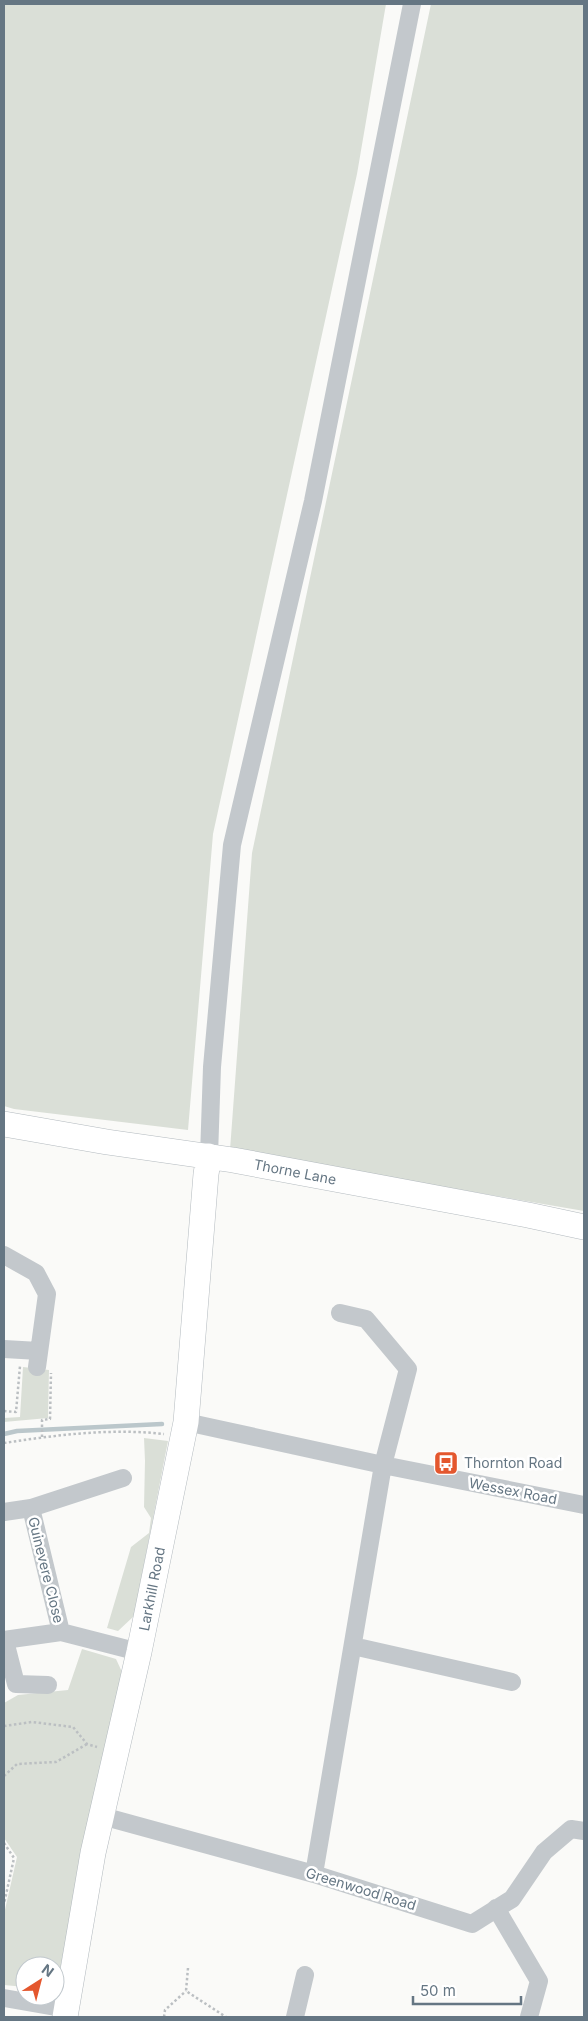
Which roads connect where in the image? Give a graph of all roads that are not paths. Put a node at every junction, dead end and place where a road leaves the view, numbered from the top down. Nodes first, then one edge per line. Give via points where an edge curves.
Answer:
1 (412, 4) edge
2 (4, 1124) edge
3 (210, 1156) junction
4 (584, 1227) edge
5 (4, 1255) edge
6 (340, 1313) dead end
7 (4, 1349) edge
8 (184, 1429) junction
9 (383, 1465) junction
10 (123, 1478) dead end
11 (584, 1505) edge
12 (31, 1508) junction
13 (4, 1512) edge
14 (61, 1632) junction
15 (4, 1640) edge
16 (353, 1646) junction
17 (139, 1652) junction
18 (512, 1682) dead end
19 (48, 1685) dead end
20 (10, 1688) edge
21 (102, 1816) junction
22 (584, 1831) edge
23 (314, 1874) junction
24 (496, 1908) junction
25 (306, 1975) dead end
26 (4, 1998) edge
27 (66, 2013) edge
28 (295, 2017) edge
29 (528, 2017) edge

1 - 3 street via 313,501 232,845 212,1068
2 - 3 street, Thorne Lane
3 - 4 street, Thorne Lane
3 - 8 street, Larkhill Road
5 - 7 street via 36,1273 47,1294 32,1361
6 - 9 street via 366,1319 408,1369
8 - 9 street, Wessex Road
8 - 17 street, Larkhill Road
9 - 11 street, Wessex Road
9 - 16 street
10 - 12 street, Guinevere Close
12 - 13 street, Guinevere Close
12 - 14 street, Guinevere Close
14 - 15 street
14 - 17 street
15 - 20 street
16 - 18 street
16 - 23 street
17 - 21 street, Larkhill Road
19 - 20 street
21 - 23 street, Greenwood Road
21 - 27 street, Larkhill Road
22 - 24 street, Greenwood Road via 570,1829 544,1852 512,1899
23 - 24 street, Greenwood Road via 472,1924
24 - 29 street via 539,1982
25 - 28 street
26 - 27 street

